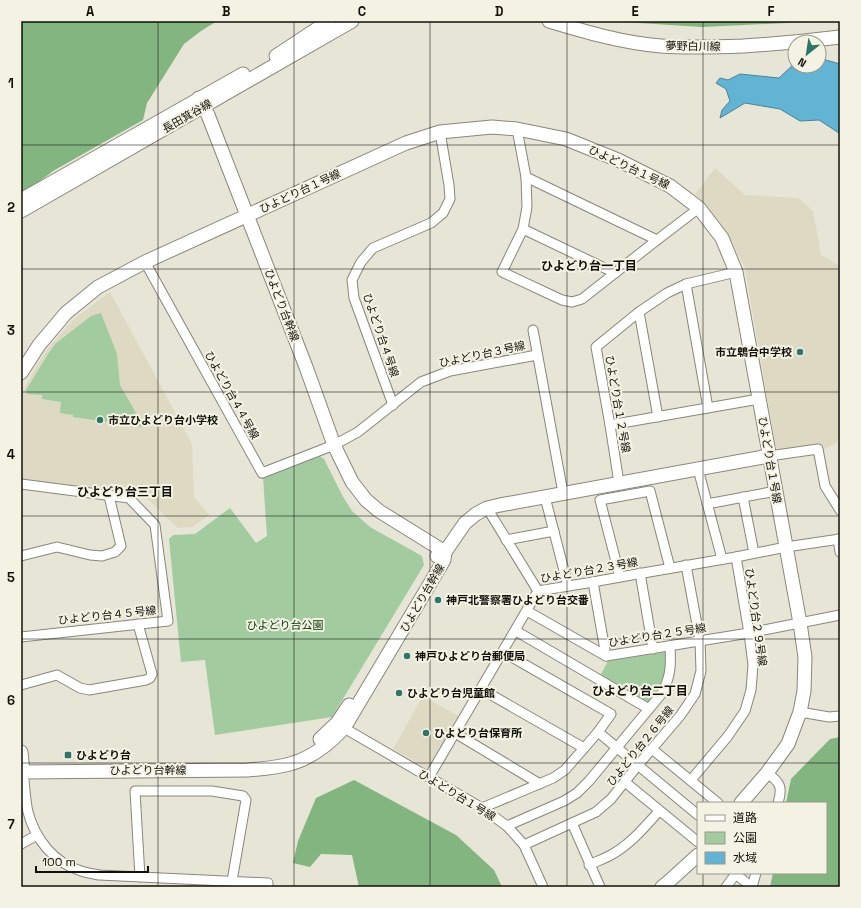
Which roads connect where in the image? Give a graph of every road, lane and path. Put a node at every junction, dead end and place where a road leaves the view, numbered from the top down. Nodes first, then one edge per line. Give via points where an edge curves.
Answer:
1 (329, 21) edge
2 (339, 21) edge
3 (352, 21) edge
4 (549, 21) edge
5 (580, 21) edge
6 (840, 28) edge
7 (840, 37) edge
8 (276, 56) junction
9 (198, 104) junction
10 (517, 129) junction
11 (440, 132) junction
12 (526, 177) junction
13 (21, 200) edge
14 (699, 208) junction
15 (21, 211) edge
16 (243, 217) junction
17 (523, 229) junction
18 (657, 240) junction
19 (145, 262) junction
20 (736, 272) junction
21 (615, 273) junction
22 (686, 284) junction
23 (639, 312) junction
24 (533, 330) dead end
25 (537, 355) junction
26 (21, 373) edge
27 (759, 399) junction
28 (393, 405) junction
29 (708, 408) junction
30 (658, 417) junction
31 (610, 425) junction
32 (330, 446) junction
33 (769, 456) junction
34 (698, 469) junction
35 (619, 483) junction
36 (21, 484) edge
37 (776, 491) junction
38 (563, 493) junction
39 (109, 496) junction
40 (545, 497) junction
41 (743, 497) junction
42 (707, 504) junction
43 (487, 508) junction
44 (840, 510) edge
45 (554, 531) junction
46 (839, 539) edge
47 (506, 540) junction
48 (786, 547) junction
49 (840, 552) edge
50 (754, 553) junction
51 (21, 556) edge
52 (442, 556) junction
53 (736, 557) junction
54 (722, 559) junction
55 (686, 565) junction
56 (670, 568) junction
57 (640, 574) junction
58 (620, 577) junction
59 (593, 582) junction
60 (568, 586) junction
61 (538, 591) junction
62 (528, 610) junction
63 (840, 616) edge
64 (800, 623) junction
65 (138, 624) junction
66 (516, 631) junction
67 (749, 633) junction
68 (21, 637) edge
69 (700, 641) junction
70 (670, 646) junction
71 (653, 649) junction
72 (503, 652) junction
73 (606, 656) junction
74 (21, 684) edge
75 (481, 689) junction
76 (649, 709) junction
77 (800, 712) junction
78 (840, 716) edge
79 (344, 728) junction
80 (598, 732) junction
81 (455, 733) junction
82 (584, 748) junction
83 (617, 748) junction
84 (652, 749) junction
85 (22, 765) edge
86 (638, 766) junction
87 (767, 773) junction
88 (429, 778) junction
89 (691, 780) junction
90 (625, 782) junction
91 (540, 784) junction
92 (717, 802) edge
93 (742, 802) edge
94 (778, 802) edge
95 (482, 808) junction
96 (659, 811) junction
97 (25, 812) edge
98 (697, 814) edge
99 (572, 823) junction
100 (507, 826) junction
101 (37, 836) junction
102 (697, 841) edge
103 (21, 844) edge
104 (524, 845) junction
105 (697, 856) edge
106 (589, 865) junction
107 (734, 874) edge
108 (756, 874) edge
109 (144, 881) edge
110 (232, 881) junction
111 (206, 884) edge
112 (268, 887) edge
113 (543, 887) edge
114 (600, 887) edge
115 (662, 887) edge
116 (726, 887) edge
117 (752, 887) edge

1 - 8 street
2 - 8 street, 長田箕谷線
3 - 9 street, 長田箕谷線 via 217,99
4 - 7 street, 夢野白川線 via 623,41 661,46 711,48
5 - 6 street, 夢野白川線 via 625,32 686,39 754,37
8 - 9 street, 長田箕谷線
9 - 13 street, 長田箕谷線
9 - 15 street, 長田箕谷線
9 - 16 street, ひよどり台幹線 via 208,115
10 - 11 street, ひよどり台１号線 via 492,127
10 - 12 street
10 - 14 street, ひよどり台１号線 via 566,139 618,160 670,186
11 - 16 street, ひよどり台１号線 via 406,143
11 - 28 street, ひよどり台４号線 via 450,199 443,214 431,223 373,248 361,262 352,280 354,298
12 - 17 street via 527,207
12 - 18 street
14 - 18 street
14 - 20 street, ひよどり台１号線 via 722,238
16 - 19 street, ひよどり台１号線
16 - 32 street, ひよどり台幹線 via 306,366
17 - 21 street
17 - 21 street via 502,272 562,300 572,302 582,299
18 - 21 street
19 - 26 street, ひよどり台１号線 via 98,287 66,313 39,345
19 - 32 street, ひよどり台４４号線 via 262,473
20 - 22 street, ひよどり台１２号線
20 - 27 street, ひよどり台１号線
22 - 23 street, ひよどり台１２号線
22 - 29 street
23 - 30 street
23 - 31 street, ひよどり台１２号線 via 596,347
24 - 25 street
25 - 28 street, ひよどり台３号線 via 450,371 421,382
25 - 38 street
27 - 29 street
27 - 33 street, ひよどり台１号線
28 - 32 street, ひよどり台３号線 via 358,432
29 - 30 street
30 - 31 street
31 - 35 street, ひよどり台１２号線
32 - 52 street, ひよどり台幹線 via 366,500
33 - 34 street
33 - 37 street, ひよどり台１号線
33 - 44 street via 818,449 825,486
34 - 35 street
34 - 42 street
35 - 38 street
36 - 39 street, ひよどり台４５号線
37 - 41 street
37 - 48 street, ひよどり台１号線
38 - 40 street
39 - 51 street via 121,546 115,552 102,556 90,555 57,547
39 - 65 street, ひよどり台４５号線 via 130,498 155,525 168,621
40 - 43 street
40 - 45 street
41 - 42 street
41 - 50 street
42 - 54 street
43 - 47 street
43 - 52 street via 465,523
45 - 47 street
45 - 60 street
46 - 48 street, ひよどり台２３号線
46 - 49 street
47 - 61 street
48 - 50 street, ひよどり台２３号線
48 - 64 street, ひよどり台１号線
50 - 53 street, ひよどり台２３号線
52 - 79 street, ひよどり台幹線
52 - 85 street, ひよどり台幹線 via 345,712 324,736 303,750 270,760
53 - 54 street, ひよどり台２３号線
53 - 67 street, ひよどり台２９号線
54 - 55 street, ひよどり台２３号線
55 - 56 street, ひよどり台２３号線
55 - 69 street, ひよどり台２６号線
56 - 57 street, ひよどり台２３号線
56 - 58 street via 650,491 600,500
57 - 58 street, ひよどり台２３号線
57 - 71 street
58 - 59 street, ひよどり台２３号線
59 - 60 street, ひよどり台２３号線
59 - 73 street
60 - 61 street, ひよどり台２３号線
61 - 62 street, ひよどり台２３号線
62 - 66 street, ひよどり台２３号線
62 - 73 street, ひよどり台２５号線
63 - 64 street, ひよどり台２５号線
64 - 67 street, ひよどり台２５号線
64 - 77 street, ひよどり台１号線 via 805,657 804,691
65 - 68 street, ひよどり台４５号線
65 - 74 street via 152,674 150,678 89,690 56,675
66 - 72 street, ひよどり台２３号線
66 - 76 street
67 - 69 street, ひよどり台２５号線
67 - 89 street, ひよどり台２９号線 via 753,665 745,711 728,736
69 - 70 street, ひよどり台２５号線
69 - 84 street, ひよどり台２６号線 via 701,671 695,694
70 - 71 street, ひよどり台２５号線
70 - 76 street via 669,679 663,692
71 - 73 street, ひよどり台２５号線
72 - 75 street, ひよどり台２３号線
72 - 80 street via 611,714
75 - 81 street, ひよどり台２３号線
75 - 82 street
76 - 83 street
77 - 78 street via 829,717
77 - 87 street, ひよどり台１号線 via 788,744
79 - 85 street, ひよどり台幹線 via 329,743 307,757 270,768 247,770
79 - 88 street, ひよどり台１号線
80 - 82 street
80 - 83 street
81 - 88 street, ひよどり台２３号線
81 - 91 street
82 - 91 street via 565,770
83 - 86 street
83 - 100 street via 577,793
84 - 86 street, ひよどり台２６号線
84 - 89 street
85 - 97 street
86 - 90 street, ひよどり台２６号線
86 - 98 street
87 - 93 street, ひよどり台１号線
87 - 94 street via 777,780 781,789
88 - 95 street, ひよどり台１号線
89 - 92 street
90 - 96 street
90 - 99 street, ひよどり台２６号線 via 596,812
91 - 95 street
95 - 100 street, ひよどり台１号線
96 - 102 street
96 - 106 street via 625,846
97 - 101 street
99 - 104 street, ひよどり台２６号線
99 - 106 street
100 - 104 street, ひよどり台１号線
101 - 103 street
101 - 109 street via 45,847 69,866 100,875
104 - 113 street, ひよどり台１号線
105 - 115 street
106 - 114 street
107 - 116 street
107 - 117 street
108 - 117 street
109 - 110 street via 135,791 212,791 243,796 246,800
109 - 111 street
110 - 111 street
110 - 112 street via 268,883

